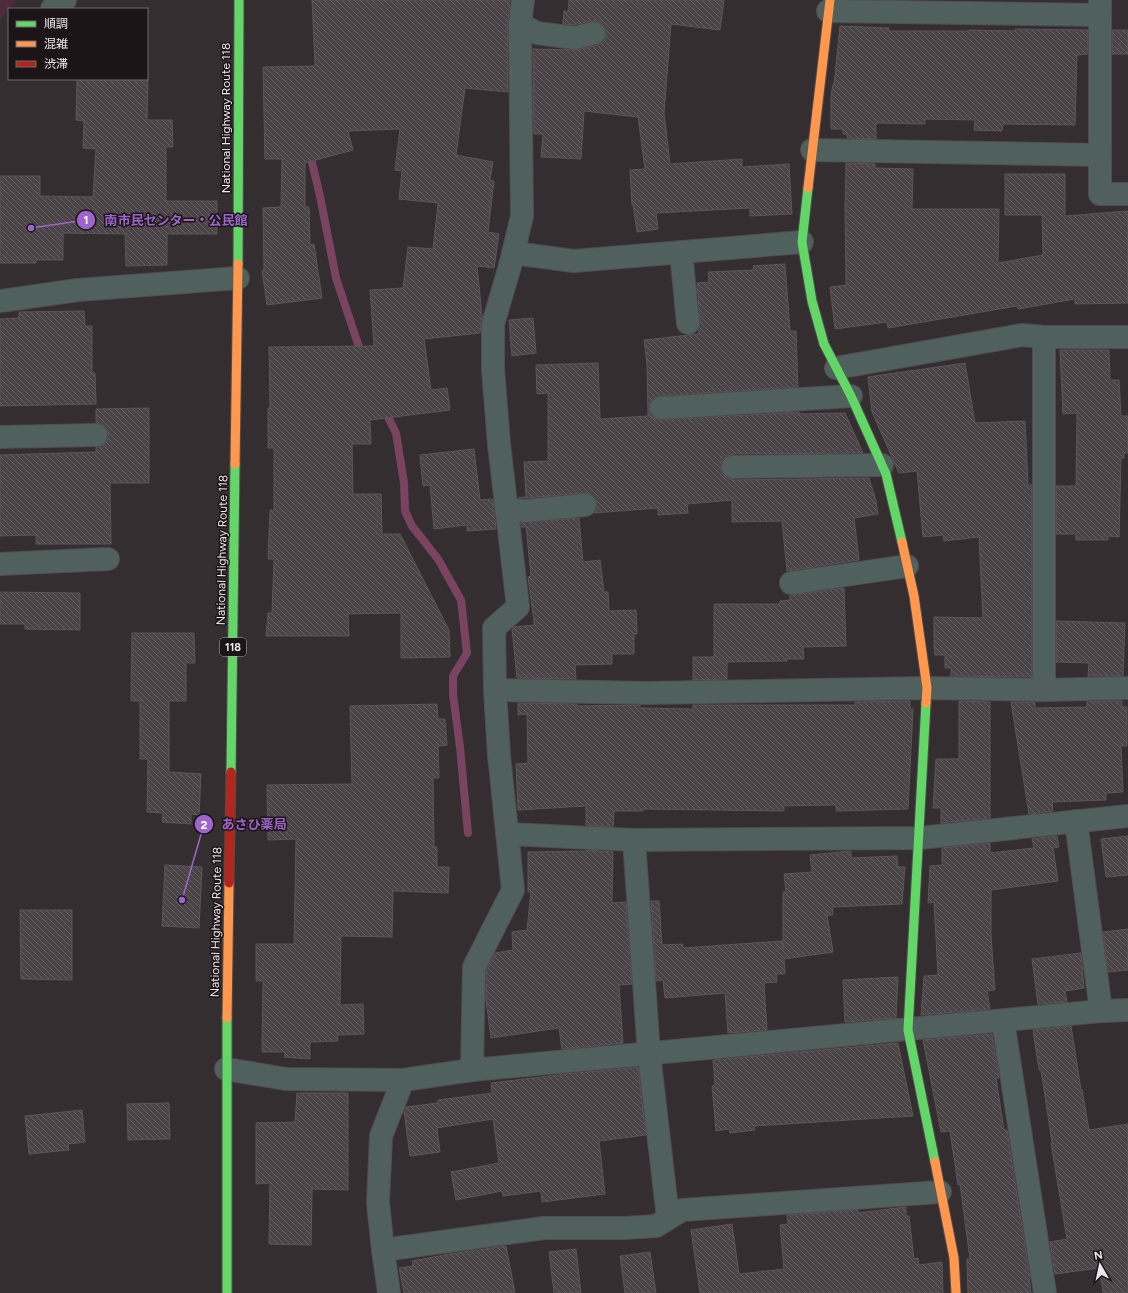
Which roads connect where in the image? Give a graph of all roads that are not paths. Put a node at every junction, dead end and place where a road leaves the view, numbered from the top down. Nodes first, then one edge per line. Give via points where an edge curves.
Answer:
1 (65, 0) edge
2 (239, 0) edge
3 (523, 0) edge
4 (829, 5) edge
5 (980, 7) edge
6 (53, 8) edge
7 (1100, 8) edge
8 (520, 24) junction
9 (594, 33) dead end
10 (812, 150) junction
11 (1100, 155) junction
12 (1128, 194) edge
13 (802, 242) junction
14 (513, 252) junction
15 (681, 252) junction
16 (238, 278) junction
17 (0, 301) edge
18 (688, 323) dead end
19 (1044, 337) junction
20 (1128, 337) edge
21 (836, 368) junction
22 (851, 396) junction
23 (661, 408) dead end
24 (96, 435) dead end
25 (0, 437) edge
26 (882, 465) junction
27 (733, 467) dead end
28 (585, 505) dead end
29 (507, 510) junction
30 (108, 558) dead end
31 (0, 564) edge
32 (907, 566) junction
33 (791, 583) dead end
34 (927, 688) junction
35 (1128, 688) edge
36 (495, 690) junction
37 (1044, 690) junction
38 (1128, 816) edge
39 (1076, 821) junction
40 (508, 834) junction
41 (919, 838) junction
42 (634, 840) junction
43 (1128, 1010) edge
44 (1101, 1011) junction
45 (1004, 1021) junction
46 (908, 1030) junction
47 (649, 1054) junction
48 (226, 1068) junction
49 (472, 1070) junction
50 (403, 1080) junction
51 (940, 1192) junction
52 (668, 1218) junction
53 (382, 1250) junction
54 (227, 1293) edge
55 (389, 1293) edge
56 (956, 1293) edge
57 (1045, 1293) edge

1 - 6 street
2 - 16 main road, National Highway Route 118 / 118
3 - 8 street
4 - 5 street
4 - 10 main road
5 - 7 street
7 - 11 street
8 - 9 street via 537,33 575,38
8 - 14 street via 522,216
10 - 11 street
10 - 13 main road
11 - 12 street via 1100,194
13 - 15 street
13 - 21 main road via 812,302 824,344
14 - 15 street via 574,261
14 - 29 street via 494,324 493,369
15 - 18 street
16 - 17 street via 78,290
16 - 48 main road, National Highway Route 118 / 118
19 - 20 street
19 - 21 street via 1022,335
19 - 37 street
21 - 22 main road
22 - 23 street
22 - 26 main road
24 - 25 street
26 - 27 street
26 - 32 main road
28 - 29 street via 526,511
29 - 36 street via 518,607 494,628
30 - 31 street
32 - 33 street
32 - 34 main road via 914,596
34 - 36 street via 648,693
34 - 37 street
34 - 41 main road
35 - 37 street
36 - 40 street
38 - 39 street
39 - 41 street
39 - 44 street
40 - 42 street
40 - 49 street via 513,890 474,967
41 - 42 street
41 - 46 main road
42 - 47 street
43 - 44 street
44 - 45 street
45 - 46 street
45 - 57 street
46 - 47 street
46 - 51 main road
47 - 49 street
47 - 52 street
48 - 50 street via 286,1078
48 - 54 main road, National Highway Route 118 / 118
49 - 50 street
50 - 53 street via 381,1136 378,1203
51 - 52 street via 682,1210
51 - 56 main road via 954,1258
52 - 53 street via 656,1226 544,1228
53 - 55 street

